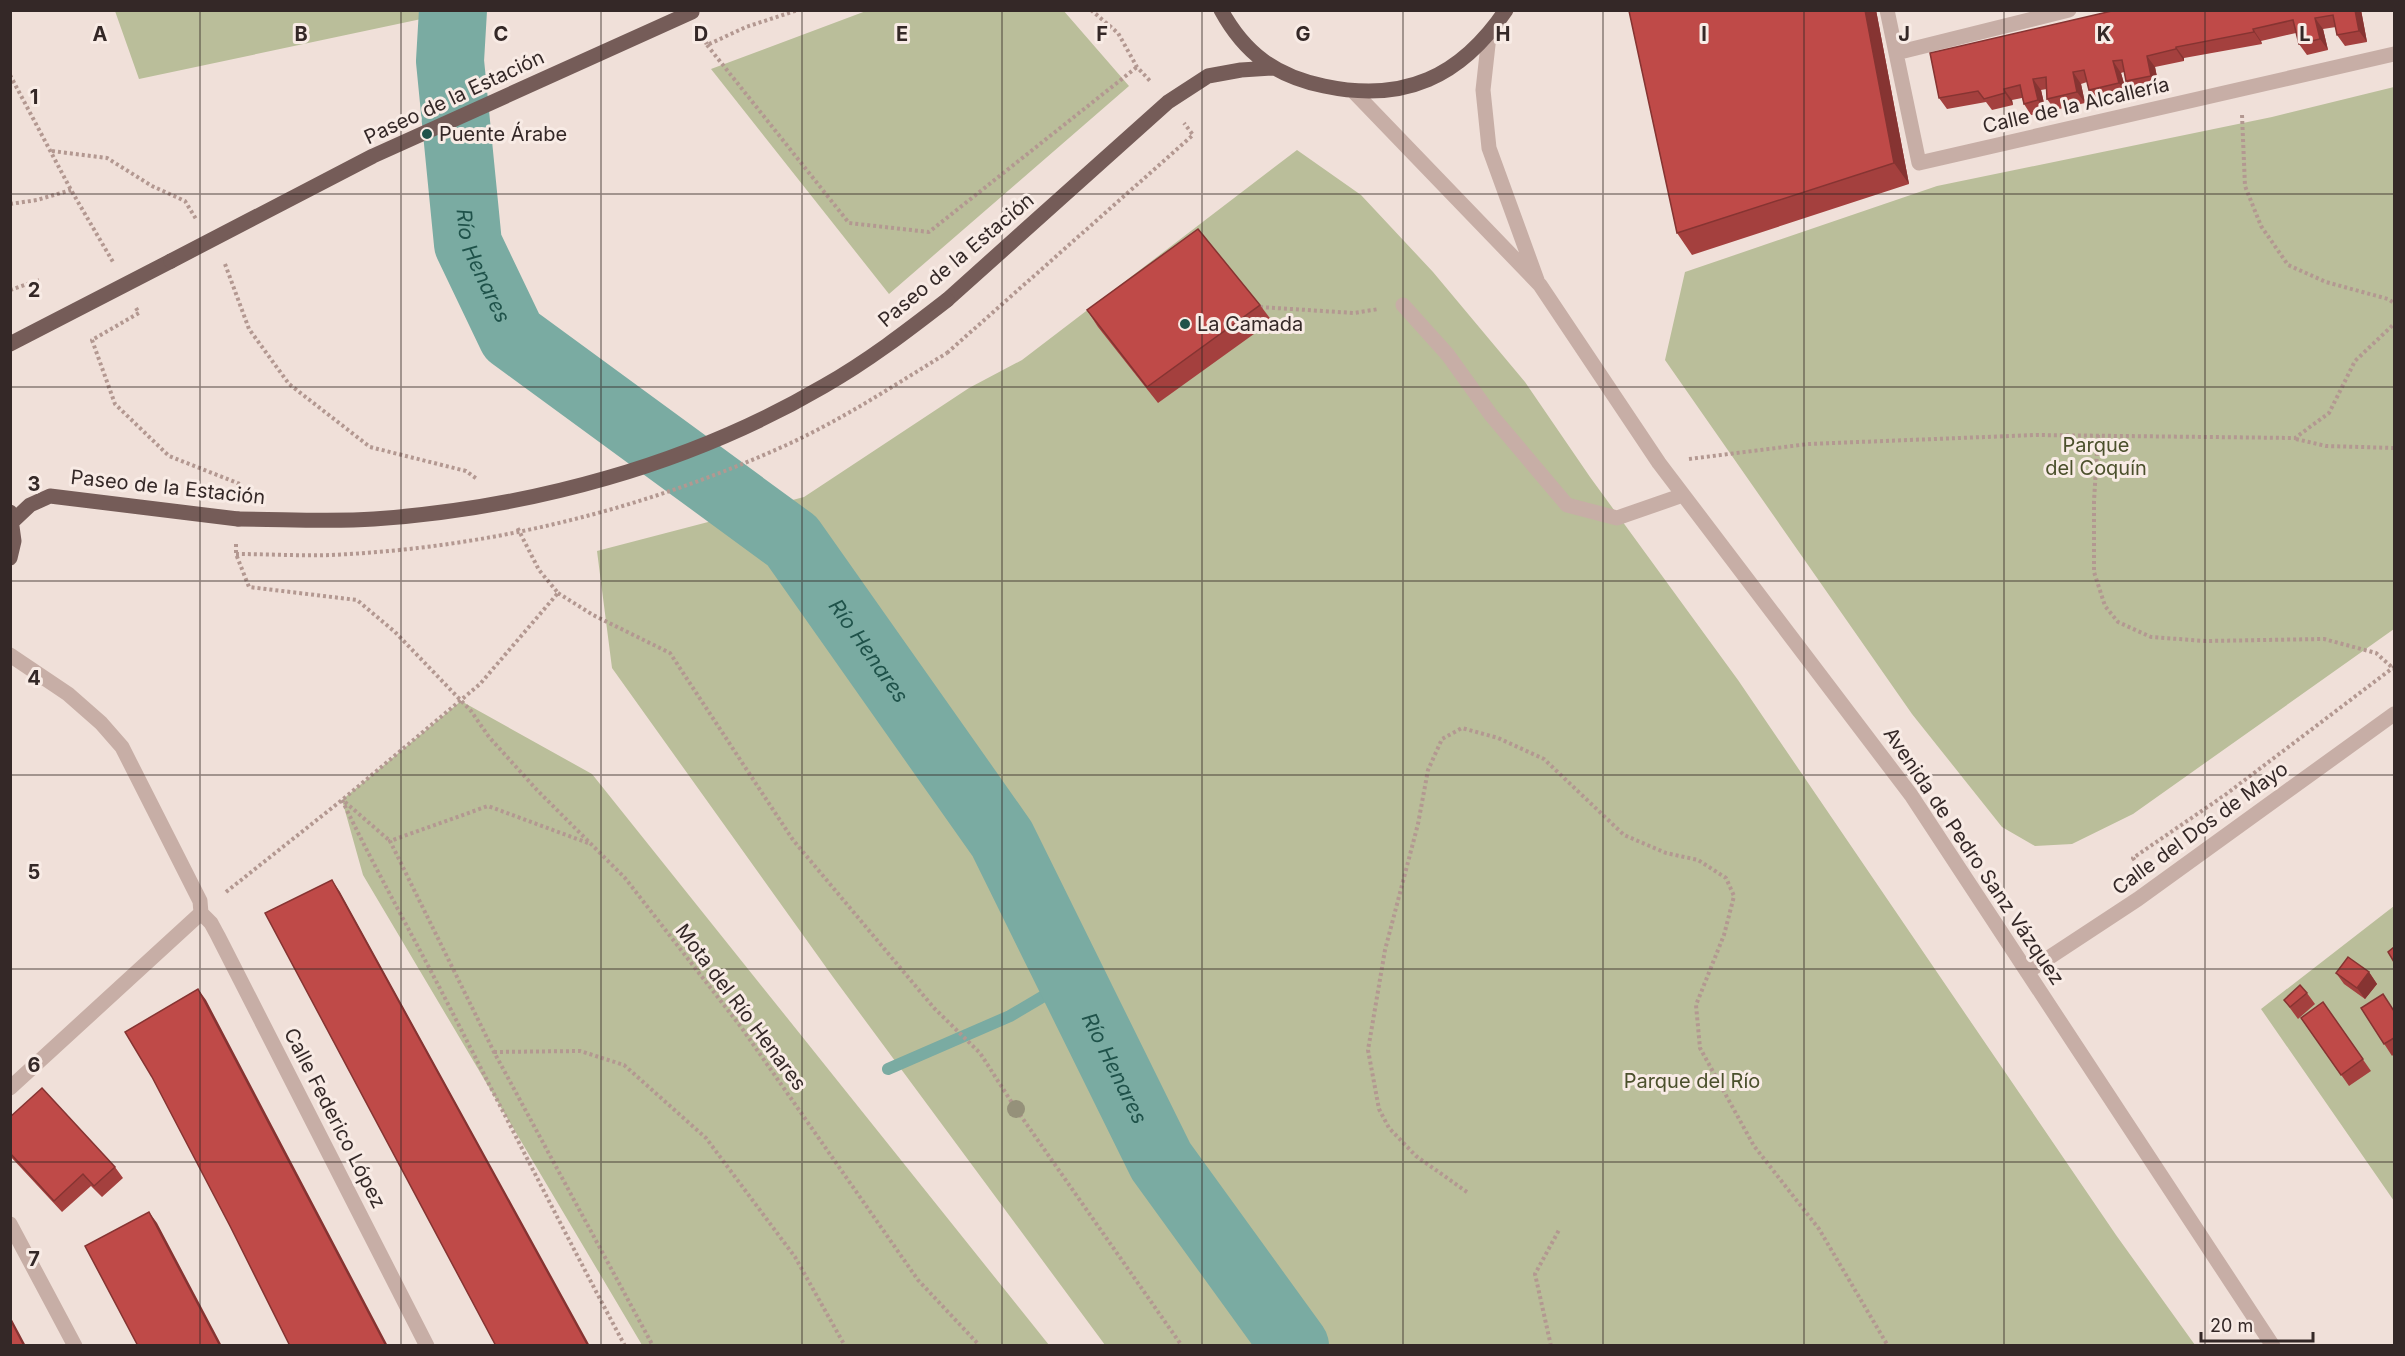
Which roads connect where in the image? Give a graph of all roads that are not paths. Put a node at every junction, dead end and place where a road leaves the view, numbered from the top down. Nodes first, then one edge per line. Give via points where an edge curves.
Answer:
1 (1221, 10) edge
2 (1506, 10) edge
3 (1887, 10) edge
4 (2069, 10) edge
5 (693, 11) edge
6 (1489, 36) junction
7 (1896, 53) junction
8 (2394, 54) edge
9 (1273, 68) junction
10 (1356, 93) junction
11 (1539, 285) junction
12 (1403, 305) road end
13 (10, 344) edge
14 (1683, 495) junction
15 (12, 517) edge
16 (10, 558) edge
17 (10, 655) edge
18 (2394, 714) edge
19 (201, 912) junction
20 (2027, 972) junction
21 (10, 1088) edge
22 (10, 1224) edge
23 (75, 1346) edge
24 (427, 1346) edge
25 (2273, 1346) edge

1 - 9 main road via 1247,48
2 - 6 main road
3 - 7 street, Calle de la Alcallería
4 - 7 street
5 - 13 main road, Paseo de la Estación, bridge via 373,156
6 - 10 main road via 1461,61 1428,80 1393,90
6 - 11 street, Avenida de Pedro Sanz Vázquez via 1483,90 1489,148
7 - 8 street, Calle de la Alcallería via 1919,163
9 - 10 main road via 1301,81
9 - 15 main road, Paseo de la Estación, bridge via 1208,76 1168,102 947,300 868,359 781,410 626,472 520,499 373,519 238,519 50,496
10 - 11 street, Avenida de Pedro Sanz Vázquez
11 - 14 street, Avenida de Pedro Sanz Vázquez
12 - 14 street via 1448,355 1491,415 1567,505 1617,518
14 - 20 street, Avenida de Pedro Sanz Vázquez via 1911,795
15 - 16 main road via 14,542
17 - 19 street, Calle Federico López via 68,694 122,747 200,901
18 - 20 street, Calle del Dos de Mayo via 2138,899
19 - 21 street
19 - 24 street, Calle Federico López via 218,936
20 - 25 street, Avenida de Pedro Sanz Vázquez
22 - 23 street

